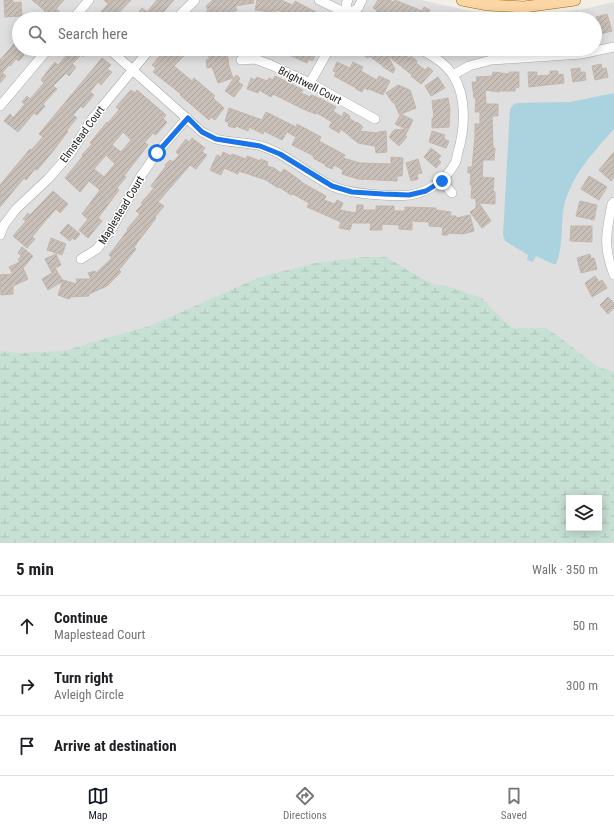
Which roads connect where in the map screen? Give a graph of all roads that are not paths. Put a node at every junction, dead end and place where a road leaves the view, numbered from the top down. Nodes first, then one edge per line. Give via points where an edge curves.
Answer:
1 (89, 0) edge
2 (195, 0) edge
3 (319, 0) edge
4 (348, 0) edge
5 (362, 0) edge
6 (462, 0) edge
7 (575, 0) edge
8 (79, 12) edge
9 (183, 12) edge
10 (340, 12) edge
11 (347, 12) edge
12 (352, 12) edge
13 (614, 46) edge
14 (602, 49) edge
15 (42, 56) edge
16 (117, 56) edge
17 (144, 56) edge
18 (325, 56) edge
19 (433, 56) edge
20 (551, 56) edge
21 (241, 60) dead end
22 (132, 69) junction
23 (453, 75) junction
24 (310, 83) junction
25 (0, 106) edge
26 (188, 118) junction
27 (375, 119) dead end
28 (442, 181) junction
29 (452, 193) dead end
30 (614, 202) edge
31 (0, 235) edge
32 (81, 259) dead end
33 (614, 275) edge

1 - 8 street
2 - 9 street
3 - 10 street
4 - 11 street
5 - 12 street
6 - 7 main road via 488,5 524,7
13 - 14 street
15 - 25 street
16 - 22 street
17 - 22 street, Elmstead Court
18 - 24 street
19 - 23 street
20 - 23 street via 491,60 469,66
21 - 24 street, Brightwell Court via 254,59
22 - 26 street
22 - 31 street, Elmstead Court via 92,119 70,154 48,179 16,208
23 - 28 street via 462,98 462,139 456,163
24 - 27 street, Brightwell Court
26 - 28 street via 202,132 216,139 260,146 280,154 332,186 352,192 409,195 426,191
26 - 32 street, Maplestead Court via 157,153 141,176 98,249
28 - 29 street
30 - 33 street via 606,232 608,258

